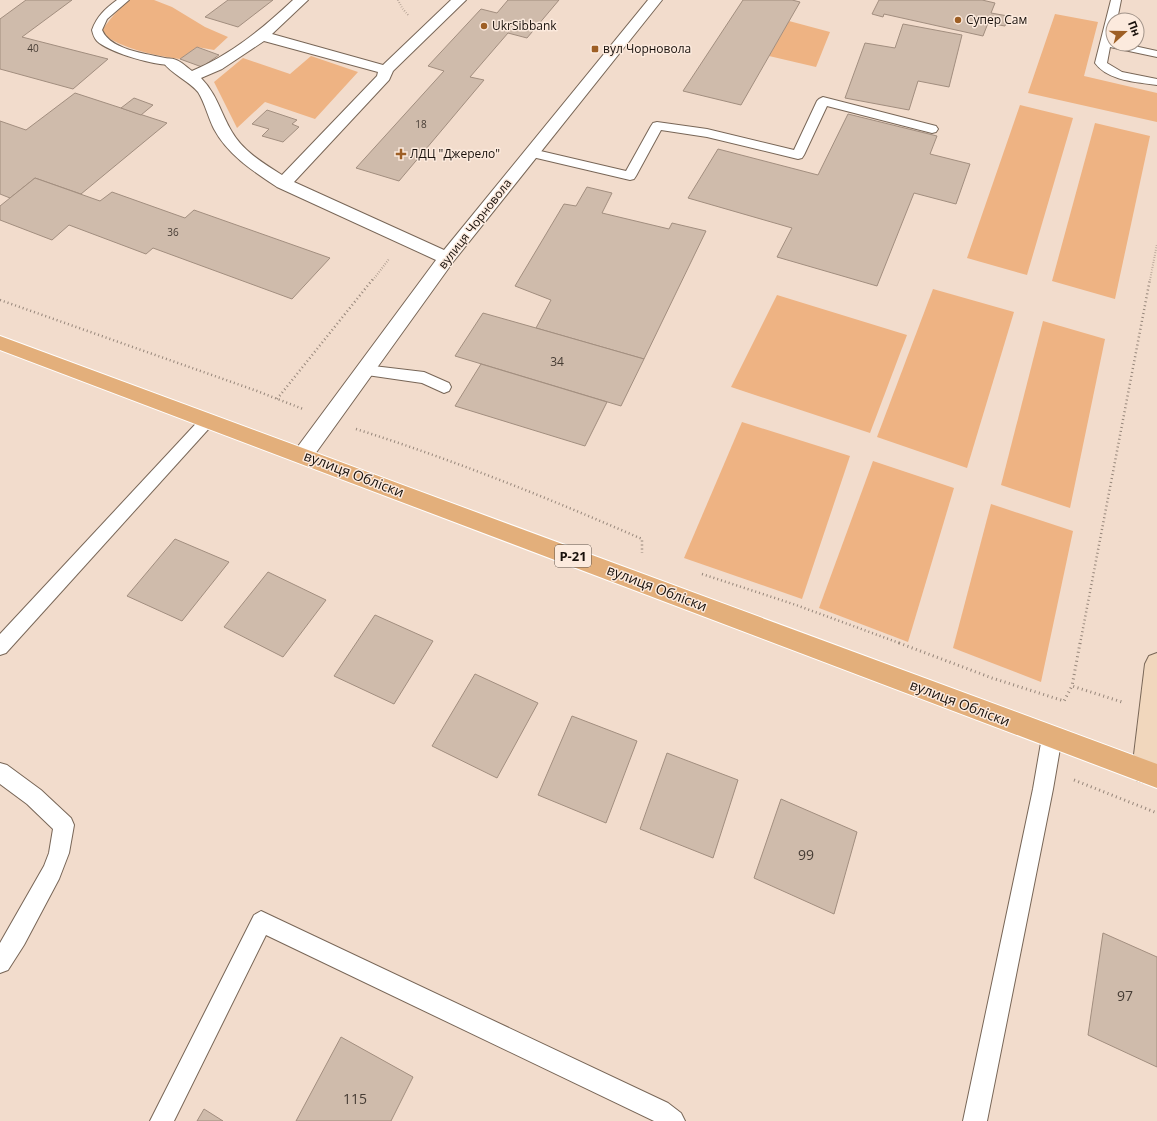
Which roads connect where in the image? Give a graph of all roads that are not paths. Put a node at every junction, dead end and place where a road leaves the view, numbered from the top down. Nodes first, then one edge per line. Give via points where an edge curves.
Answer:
1 (124, 0) edge
2 (301, 0) edge
3 (459, 0) edge
4 (654, 0) edge
5 (1116, 0) edge
6 (1113, 12) edge
7 (262, 36) junction
8 (1105, 43) edge
9 (1145, 51) edge
10 (1157, 54) edge
11 (170, 62) joint
12 (386, 70) junction
13 (191, 77) junction
14 (1157, 82) edge
15 (932, 129) dead end
16 (532, 153) junction
17 (283, 183) junction
18 (447, 258) junction
19 (0, 343) edge
20 (365, 370) junction
21 (444, 387) dead end
22 (208, 420) junction
23 (303, 455) junction
24 (0, 647) edge
25 (1157, 664) edge
26 (1052, 737) junction
27 (0, 772) edge
28 (1151, 773) edge
29 (0, 962) edge
30 (162, 1121) edge
31 (673, 1121) edge
32 (975, 1121) edge

1 - 11 lane via 100,20 97,27 100,40 117,49
2 - 7 street
3 - 12 street
4 - 16 street, вулиця Чорновола
5 - 6 lane
7 - 12 street
7 - 13 street via 218,66
8 - 14 lane via 1101,60 1105,68 1112,72
9 - 10 lane
11 - 13 street
12 - 17 street via 384,77
13 - 17 street via 205,92 225,134 240,153
15 - 16 lane via 823,101 798,155 707,134 657,126 630,176
16 - 18 street, вулиця Чорновола
17 - 18 street
18 - 20 street, вулиця Чорновола
19 - 22 main road, вулиця Обліски / Р-21
20 - 21 lane via 424,378
20 - 23 street, вулиця Чорновола
22 - 23 main road, вулиця Обліски / Р-21
22 - 24 lane
23 - 26 main road, вулиця Обліски / Р-21
25 - 28 main road via 1152,712
26 - 28 main road, вулиця Обліски / Р-21
26 - 32 lane
27 - 29 lane via 34,797 64,825 59,853 52,872
30 - 31 lane via 261,922 660,1111

